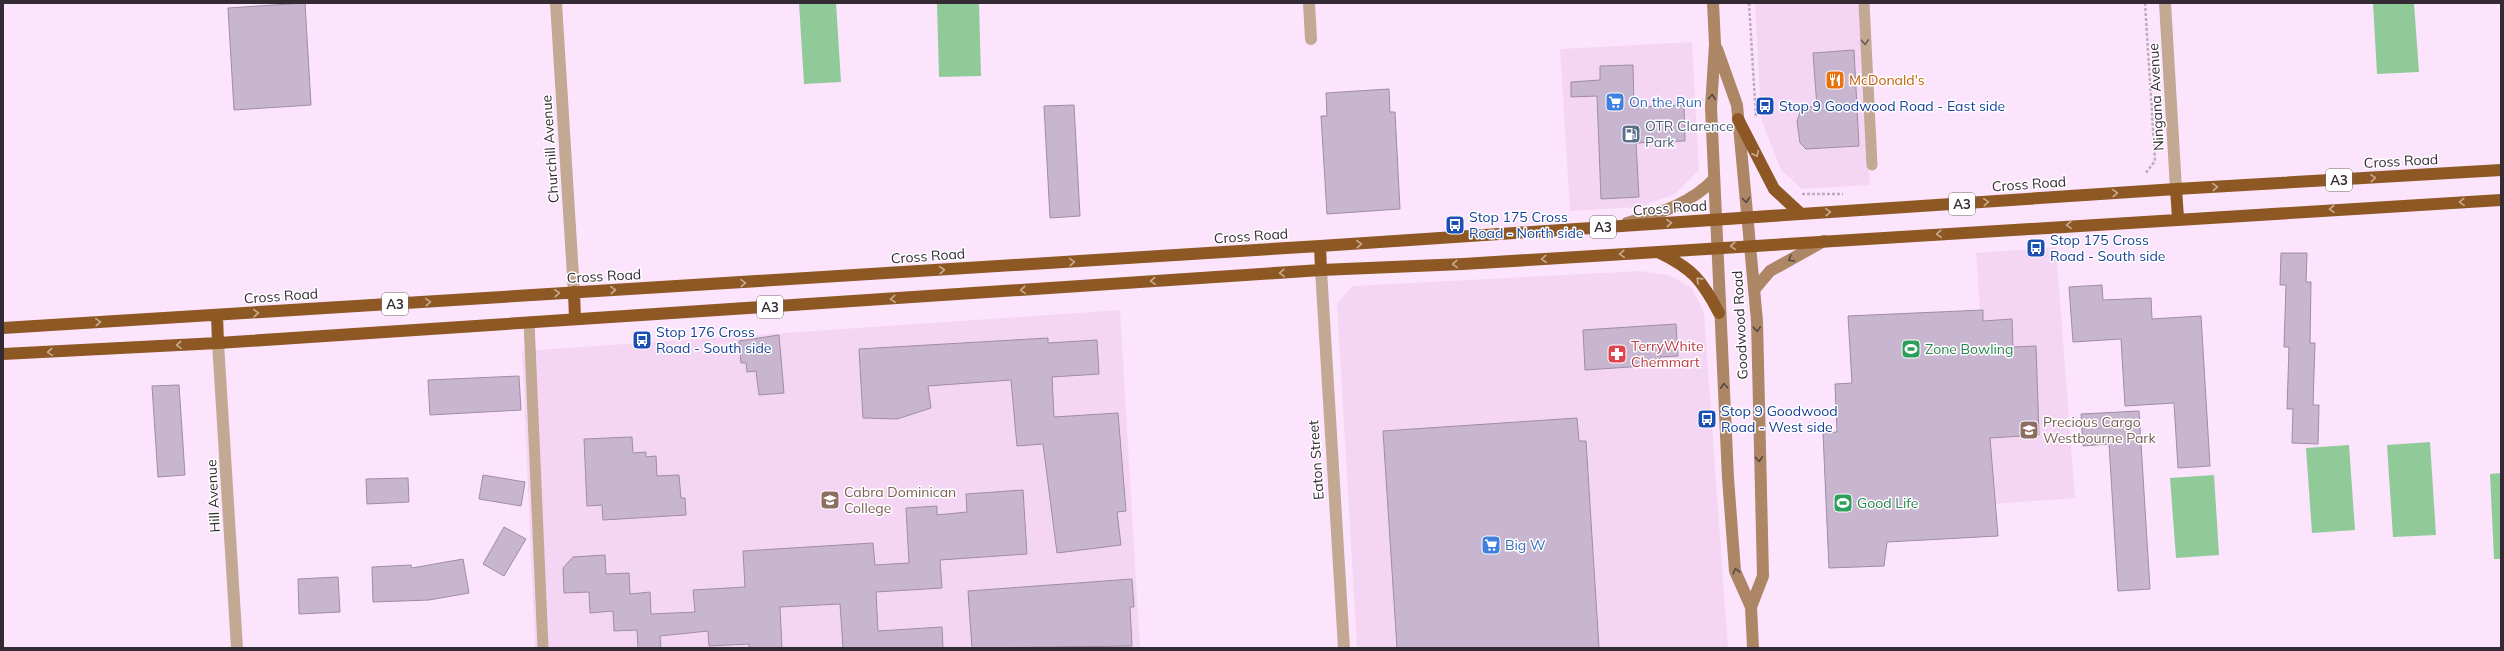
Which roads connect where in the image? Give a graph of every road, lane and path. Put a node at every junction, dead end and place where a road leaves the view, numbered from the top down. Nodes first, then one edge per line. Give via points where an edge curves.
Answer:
1 (556, 3) edge
2 (1309, 3) edge
3 (1712, 3) edge
4 (1749, 3) edge
5 (1864, 3) edge
6 (2145, 3) edge
7 (2165, 3) edge
8 (1311, 39) dead end
9 (1715, 44) junction
10 (1738, 119) junction
11 (1757, 125) dead end
12 (1872, 164) dead end
13 (2501, 170) edge
14 (2142, 176) dead end
15 (1714, 179) junction
16 (2176, 189) junction
17 (1796, 191) dead end
18 (1845, 193) dead end
19 (2501, 200) edge
20 (1802, 214) junction
21 (1747, 218) junction
22 (2178, 218) junction
23 (1716, 220) junction
24 (1619, 226) junction
25 (1825, 240) junction
26 (1750, 245) junction
27 (1320, 246) junction
28 (1717, 247) junction
29 (1656, 252) junction
30 (1321, 270) junction
31 (1754, 290) junction
32 (574, 292) junction
33 (1719, 313) junction
34 (217, 315) junction
35 (575, 319) junction
36 (529, 322) junction
37 (3, 328) edge
38 (218, 343) junction
39 (3, 354) edge
40 (1751, 607) junction
41 (237, 648) edge
42 (543, 648) edge
43 (1344, 648) edge
44 (1753, 648) edge

1 - 32 street, Churchill Avenue
2 - 8 street
3 - 9 main road, Goodwood Road
4 - 11 path
5 -> 12 lane
6 - 14 path via 2155,161 2148,173
7 - 16 street, Ningana Avenue
9 - 10 main road, Goodwood Road via 1737,105
15 -> 9 main road, Goodwood Road via 1711,107
10 -> 20 highway via 1774,189
10 -> 21 main road, Goodwood Road
16 -> 13 highway, Cross Road / A3
15 - 23 main road, Goodwood Road
15 - 24 main road via 1701,192 1674,207
20 -> 16 highway, Cross Road / A3
16 - 22 highway
17 - 18 path via 1803,194
19 -> 22 highway, A3
20 - 21 highway, Cross Road / A3
21 - 23 highway, Cross Road / A3
21 - 26 main road, Goodwood Road
22 -> 25 highway, A3
24 -> 23 highway, Cross Road / A3
23 - 28 main road, Goodwood Road
27 -> 24 highway, Cross Road / A3
25 - 26 highway, A3
25 -> 31 main road via 1770,271
26 -> 28 highway, A3
26 - 31 main road, Goodwood Road
27 - 30 highway
32 -> 27 highway, Cross Road / A3
28 - 29 highway, A3
28 - 33 main road, Goodwood Road
29 -> 30 highway, A3
33 -> 29 highway via 1699,279 1673,260
30 -> 35 highway, A3
30 - 43 street, Eaton Street
31 -> 40 main road, Goodwood Road via 1759,358 1758,439 1763,576
34 -> 32 highway, Cross Road / A3
32 - 35 highway
40 -> 33 main road, Goodwood Road via 1735,571
37 -> 34 highway, Cross Road / A3
34 - 38 highway
35 - 36 highway, A3
36 - 38 highway, A3
36 - 42 lane
38 -> 39 highway, A3
38 - 41 street, Hill Avenue
40 - 44 main road, Goodwood Road

